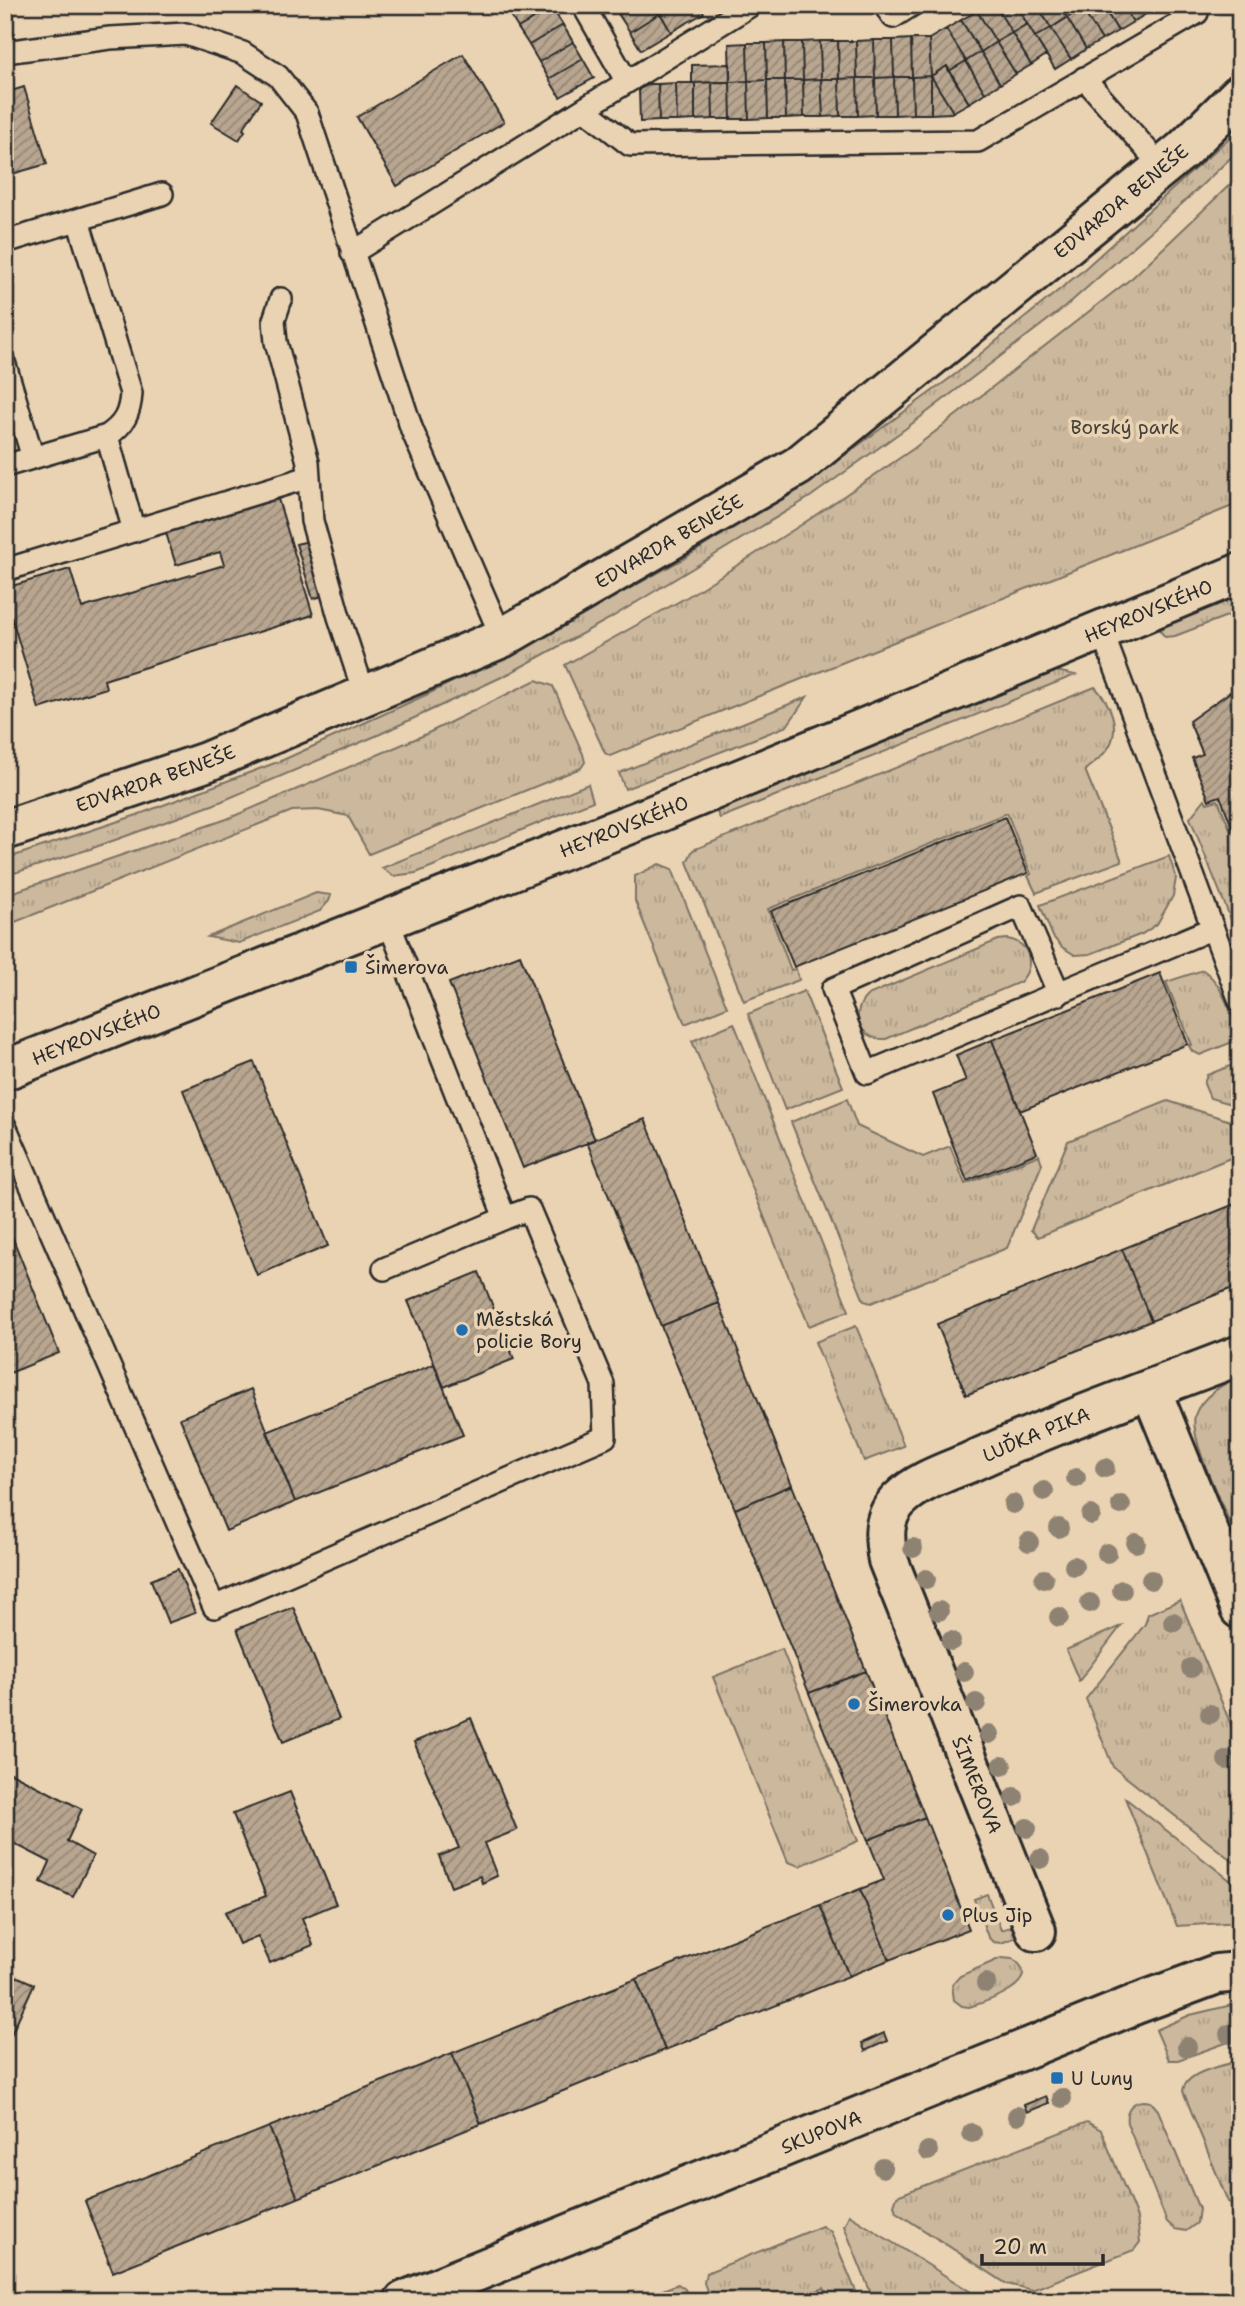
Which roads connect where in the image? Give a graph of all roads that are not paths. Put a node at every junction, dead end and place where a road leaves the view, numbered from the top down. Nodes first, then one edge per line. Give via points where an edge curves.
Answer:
1 (583, 5) edge
2 (884, 5) edge
3 (912, 5) edge
4 (1192, 5) edge
5 (740, 8) edge
6 (5, 52) edge
7 (1084, 78) junction
8 (627, 82) junction
9 (1240, 94) edge
10 (584, 109) junction
11 (1162, 167) junction
12 (162, 194) dead end
13 (78, 220) junction
14 (5, 242) edge
15 (352, 253) junction
16 (281, 299) dead end
17 (5, 365) edge
18 (107, 436) junction
19 (33, 458) junction
20 (5, 466) edge
21 (309, 477) junction
22 (134, 531) junction
23 (5, 570) edge
24 (1240, 573) edge
25 (1101, 629) junction
26 (502, 638) junction
27 (365, 696) junction
28 (5, 831) edge
29 (387, 918) junction
30 (1211, 929) junction
31 (1059, 994) junction
32 (1240, 1000) edge
33 (5, 1070) edge
34 (5, 1126) edge
35 (505, 1218) junction
36 (384, 1269) dead end
37 (1240, 1355) edge
38 (1151, 1390) junction
39 (888, 1560) joint
40 (1240, 1609) edge
41 (1036, 1931) dead end
42 (1240, 1972) edge
43 (404, 2301) edge

1 - 8 lane
2 - 3 lane via 893,17
4 - 7 lane via 1197,12
5 - 8 lane
6 - 15 lane via 110,38 186,34 243,53 278,76 307,113
7 - 10 lane via 978,141 630,145
7 - 11 lane
8 - 10 lane
9 - 11 street, EDVARDA BENEŠE
10 - 15 lane
11 - 26 street, EDVARDA BENEŠE via 798,466
12 - 13 lane
13 - 14 lane
13 - 18 lane via 131,393 127,418
15 - 26 lane via 412,430
16 - 21 lane via 274,320 276,342
17 - 19 lane
18 - 19 lane
18 - 22 lane
19 - 20 lane
21 - 22 lane
21 - 27 lane via 312,521
22 - 23 lane
24 - 25 street, HEYROVSKÉHO
25 - 29 street, HEYROVSKÉHO via 653,815
25 - 30 lane
26 - 27 street, EDVARDA BENEŠE
27 - 28 street, EDVARDA BENEŠE via 206,762
29 - 33 street, HEYROVSKÉHO
29 - 35 lane
30 - 31 lane
30 - 32 lane
31 - 31 lane via 867,1073 833,989 1021,906
34 - 35 lane via 214,1607 605,1437 603,1384 529,1209
35 - 36 lane
37 - 38 street, LUĎKA PIKA
38 - 39 street, LUĎKA PIKA via 915,1487 888,1517 884,1536
38 - 40 street
39 - 41 street, ŠIMEROVA
42 - 43 street, SKUPOVA via 1217,1974 1136,2004

